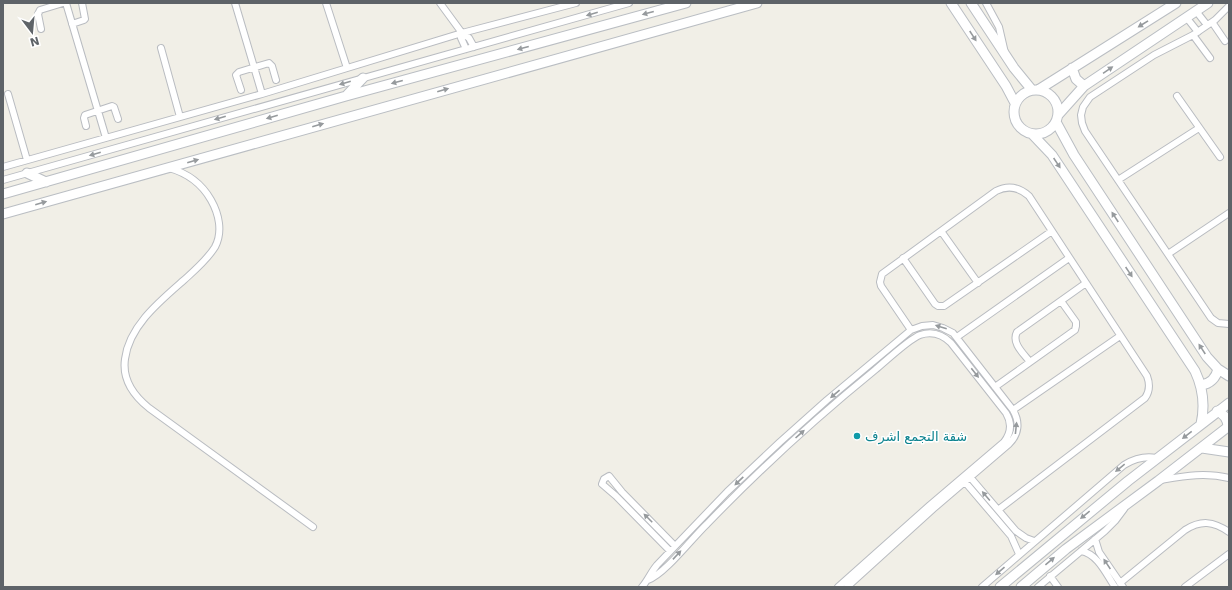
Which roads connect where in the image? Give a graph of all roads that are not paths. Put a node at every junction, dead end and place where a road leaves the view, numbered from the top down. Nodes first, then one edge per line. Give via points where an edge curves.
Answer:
1 (63, 3) edge
2 (66, 3) edge
3 (82, 3) edge
4 (235, 3) edge
5 (326, 3) edge
6 (440, 3) edge
7 (576, 3) edge
8 (629, 3) edge
9 (686, 3) edge
10 (757, 3) edge
11 (951, 3) edge
12 (971, 3) edge
13 (986, 3) edge
14 (1176, 3) edge
15 (1208, 3) edge
16 (552, 6) edge
17 (1229, 6) edge
18 (1196, 11) junction
19 (1186, 18) junction
20 (72, 24) junction
21 (1210, 24) junction
22 (41, 29) dead end
23 (462, 34) junction
24 (1195, 34) junction
25 (1225, 41) dead end
26 (474, 47) junction
27 (160, 48) dead end
28 (466, 49) junction
29 (1006, 54) junction
30 (1210, 58) dead end
31 (254, 67) junction
32 (347, 68) junction
33 (1072, 68) junction
34 (363, 78) junction
35 (276, 80) dead end
36 (1084, 86) junction
37 (241, 90) dead end
38 (1035, 90) junction
39 (8, 94) dead end
40 (262, 94) junction
41 (346, 96) junction
42 (1177, 96) dead end
43 (1015, 103) junction
44 (98, 111) junction
45 (180, 117) junction
46 (1057, 118) junction
47 (118, 119) dead end
48 (86, 126) dead end
49 (1200, 128) junction
50 (1032, 134) junction
51 (106, 138) junction
52 (1220, 157) dead end
53 (27, 160) junction
54 (3, 167) edge
55 (167, 168) junction
56 (27, 173) junction
57 (3, 180) edge
58 (1118, 180) junction
59 (46, 182) junction
60 (3, 194) edge
61 (1229, 213) edge
62 (3, 214) edge
63 (941, 231) junction
64 (1052, 232) junction
65 (1168, 254) junction
66 (903, 258) junction
67 (1069, 258) junction
68 (978, 283) junction
69 (1086, 284) junction
70 (1061, 301) junction
71 (1229, 324) edge
72 (911, 330) junction
73 (1120, 336) junction
74 (957, 337) junction
75 (886, 351) junction
76 (891, 357) junction
77 (1030, 362) junction
78 (1218, 369) junction
79 (1229, 376) edge
80 (1201, 385) junction
81 (995, 387) junction
82 (1229, 403) edge
83 (1013, 410) junction
84 (1217, 411) junction
85 (1201, 424) junction
86 (1229, 426) edge
87 (780, 442) junction
88 (786, 447) junction
89 (1202, 448) junction
90 (1229, 452) edge
91 (1156, 458) junction
92 (971, 474) junction
93 (1229, 478) edge
94 (1158, 481) junction
95 (965, 482) junction
96 (1126, 504) junction
97 (998, 510) junction
98 (701, 519) junction
99 (1006, 519) junction
100 (706, 524) junction
101 (1001, 524) junction
102 (313, 527) dead end
103 (1229, 532) edge
104 (1019, 534) junction
105 (1013, 539) junction
106 (1095, 539) junction
107 (1034, 542) junction
108 (676, 546) junction
109 (670, 551) junction
110 (1082, 551) junction
111 (1020, 554) junction
112 (1229, 554) edge
113 (1050, 576) junction
114 (648, 580) junction
115 (1119, 586) edge
116 (642, 587) edge
117 (838, 587) edge
118 (847, 587) edge
119 (982, 587) edge
120 (1000, 587) edge
121 (1021, 587) edge
122 (1038, 587) edge
123 (1058, 587) edge
124 (1185, 587) edge

1 - 22 street via 40,10 38,14
2 - 20 street
3 - 20 street via 85,19
4 - 31 street
5 - 32 street
6 - 23 street
7 - 16 street
8 -> 26 street
9 -> 41 street
55 -> 10 street
11 -> 43 street
12 - 29 street
13 - 29 street via 999,27
14 -> 33 street
15 - 18 street
16 - 23 street
17 - 21 street
18 - 19 street
18 - 21 street
19 - 24 street
36 -> 19 street
20 - 44 street
21 - 24 street
21 - 25 street
23 - 26 street via 467,35
23 - 28 street
23 - 32 street
24 - 30 street
24 - 58 street via 1154,55 1093,94 1084,103 1081,115 1083,127
26 - 28 street
27 - 45 street
28 - 34 street
29 - 38 street via 1020,75
31 - 35 street via 271,64
31 - 37 street via 236,75
31 - 40 street
32 - 40 street
33 - 36 street via 1076,79
33 - 38 street
34 - 41 street
34 -> 56 street
36 - 46 street
38 - 43 street via 1022,95
38 - 46 street via 1049,94 1055,100 1058,107
39 - 53 street
40 - 45 street
41 -> 59 street
42 - 49 street
43 - 50 street via 1014,114 1017,124 1025,132
44 - 47 street via 112,106
44 - 48 street via 84,116
44 - 51 street
45 - 51 street
46 - 50 street via 1052,128 1046,132
78 -> 46 street via 1204,353 1074,155
49 - 52 street
49 - 58 street
50 -> 80 street via 1056,161 1190,363
51 - 53 street
53 - 54 street
62 -> 55 street
55 - 102 street via 186,175 205,191 218,216 219,237 204,261 156,305 137,328 128,345 124,367 128,383 137,397 149,408
56 - 57 street
56 - 59 street
58 - 65 street
59 - 60 street
61 - 65 street
63 - 64 street via 996,191 1011,187 1021,190 1028,196
63 - 66 street
63 - 68 street
64 - 67 street
64 - 68 street
65 - 71 street via 1210,318 1218,323
66 - 68 street via 938,306 946,305
66 - 72 street via 882,274 880,282
67 - 69 street
67 - 74 street
69 - 70 street
69 - 73 street
70 - 77 street via 1016,334 1016,344
70 - 77 street via 1076,322 1075,330
74 -> 72 street via 938,326 927,325
72 - 75 street
73 - 83 street
73 - 97 street via 1149,380 1147,394
74 - 81 street
75 - 76 street
75 -> 87 street
88 -> 76 street
76 -> 92 street via 922,334 944,337 951,342 1006,413 1010,420 1006,439
77 - 81 street
78 - 79 street
78 - 80 street via 1212,380
80 - 85 street
81 - 83 street
82 - 84 street
92 -> 83 street via 1014,438 1017,422
84 - 85 street
84 - 86 street via 1226,418
85 -> 91 street
86 - 89 street
87 - 88 street
87 -> 98 street
88 - 100 street
89 - 90 street
89 - 94 street
91 -> 107 street via 1142,458 1124,465
91 -> 120 street
92 - 95 street
97 -> 92 street
92 - 117 street
93 - 94 street via 1199,474
94 - 96 street
95 - 101 street
95 - 118 street
96 - 106 street via 1115,522
121 -> 96 street
97 - 99 street
98 - 100 street
98 - 108 street
99 - 101 street
99 - 104 street
114 -> 100 street via 659,574
101 - 105 street
103 - 115 street via 1220,526 1207,523 1194,524
104 - 105 street
104 - 107 street
105 - 111 street
106 - 110 street
115 -> 106 street via 1099,552
107 - 111 street
108 - 109 street
108 -> 109 street via 609,476 604,479 602,484
109 - 114 street
110 - 113 street
110 - 115 street via 1094,557
111 -> 119 street
112 - 124 street
113 - 122 street
113 - 123 street
114 - 116 street

